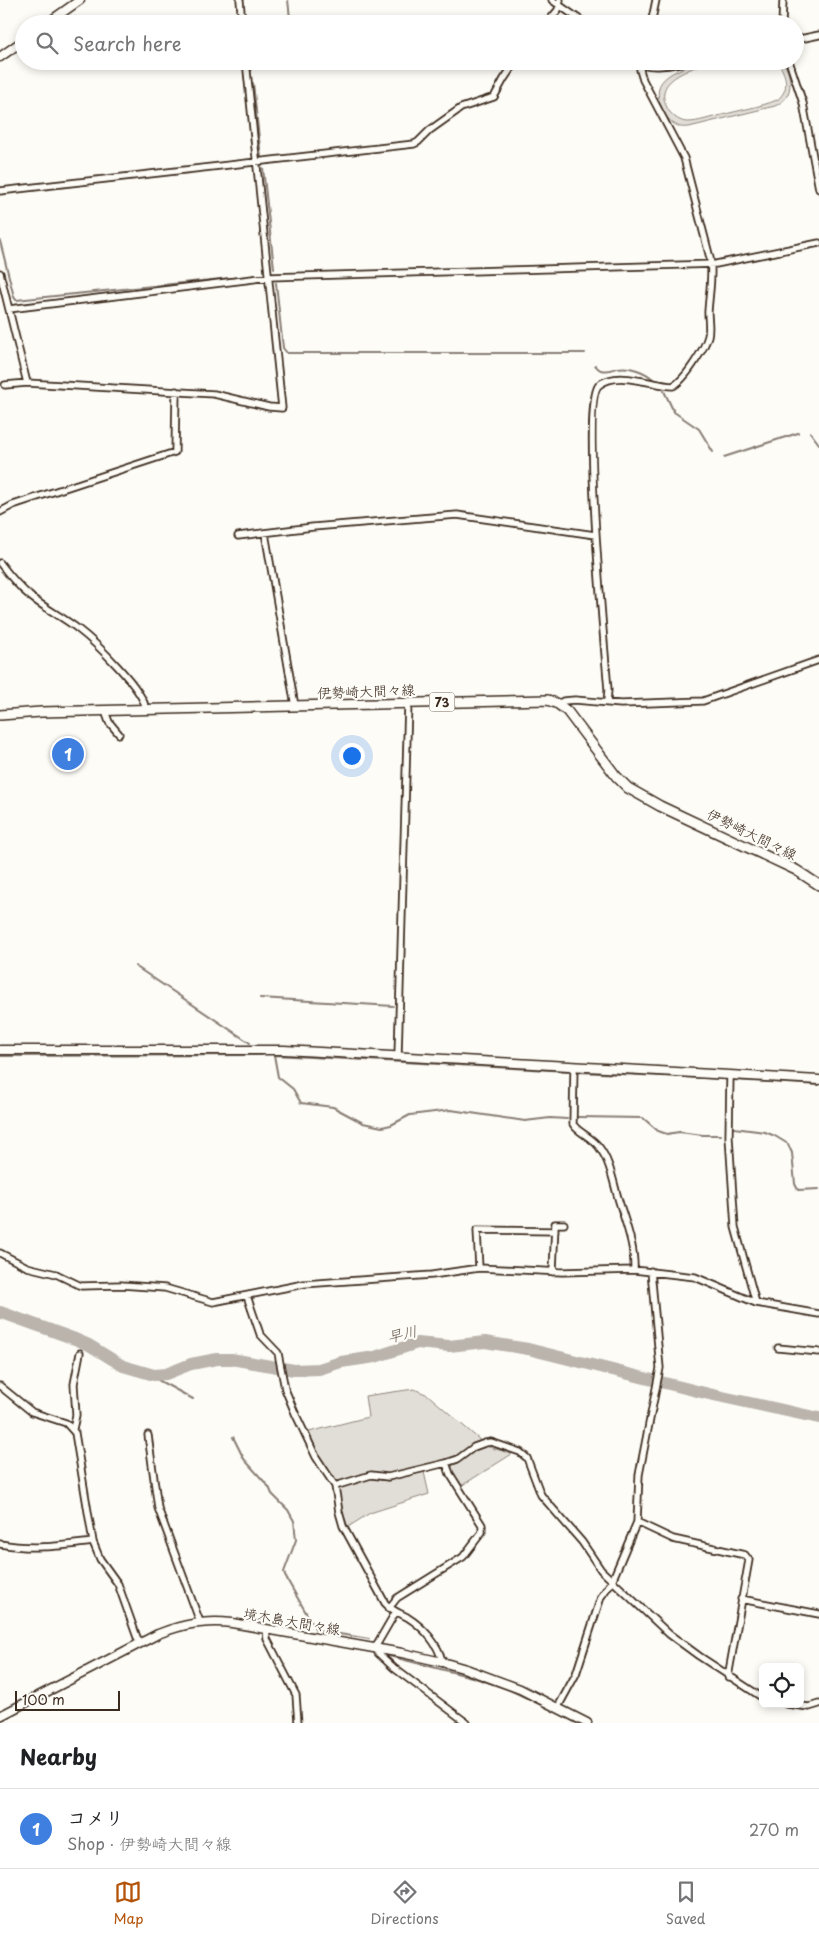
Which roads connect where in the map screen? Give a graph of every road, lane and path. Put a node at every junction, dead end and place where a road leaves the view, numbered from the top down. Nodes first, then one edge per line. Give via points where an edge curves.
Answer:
1 (80, 0) edge
2 (240, 0) edge
3 (552, 0) edge
4 (656, 0) edge
5 (782, 0) edge
6 (560, 3) edge
7 (59, 15) edge
8 (241, 15) edge
9 (552, 15) edge
10 (575, 15) edge
11 (653, 15) edge
12 (782, 15) edge
13 (819, 35) edge
14 (804, 38) edge
15 (15, 46) edge
16 (0, 57) edge
17 (247, 70) edge
18 (510, 70) edge
19 (640, 70) edge
20 (792, 70) edge
21 (257, 162) junction
22 (819, 189) edge
23 (0, 191) edge
24 (819, 243) edge
25 (711, 264) junction
26 (0, 273) edge
27 (269, 277) junction
28 (9, 309) junction
29 (27, 383) junction
30 (6, 385) dead end
31 (176, 391) junction
32 (0, 512) edge
33 (265, 533) junction
34 (596, 535) junction
35 (238, 536) dead end
36 (0, 563) edge
37 (819, 660) edge
38 (607, 702) junction
39 (408, 703) junction
40 (558, 704) junction
41 (295, 706) junction
42 (146, 710) junction
43 (105, 711) junction
44 (0, 715) edge
45 (119, 734) dead end
46 (819, 885) edge
47 (0, 1050) edge
48 (398, 1056) junction
49 (574, 1067) junction
50 (730, 1075) junction
51 (819, 1080) edge
52 (564, 1224) dead end
53 (555, 1231) junction
54 (0, 1253) edge
55 (479, 1268) junction
56 (634, 1270) junction
57 (651, 1271) junction
58 (553, 1272) junction
59 (247, 1296) junction
60 (756, 1303) junction
61 (819, 1314) edge
62 (778, 1348) dead end
63 (819, 1352) edge
64 (80, 1353) dead end
65 (0, 1386) edge
66 (73, 1429) junction
67 (148, 1435) dead end
68 (446, 1463) junction
69 (335, 1486) junction
70 (636, 1522) junction
71 (93, 1542) junction
72 (0, 1544) edge
73 (612, 1581) junction
74 (741, 1599) junction
75 (389, 1608) junction
76 (396, 1613) junction
77 (819, 1614) edge
78 (200, 1622) junction
79 (266, 1629) junction
80 (139, 1643) junction
81 (377, 1649) junction
82 (442, 1662) junction
83 (728, 1677) junction
84 (759, 1696) edge
85 (819, 1704) edge
86 (804, 1706) edge
87 (558, 1707) junction
88 (0, 1716) edge
89 (298, 1723) edge
90 (467, 1723) edge
91 (587, 1723) edge

1 - 7 street
2 - 8 street
3 - 6 street
4 - 11 street
5 - 12 street
6 - 9 street
6 - 10 street
13 - 14 street
15 - 16 street
17 - 21 street
18 - 21 street via 494,97 446,117 414,144
19 - 25 street via 684,158
20 - 22 street via 803,104
21 - 23 street
21 - 27 street
24 - 25 street
25 - 27 street
25 - 34 street via 708,337 684,377 671,386 624,379 606,381 597,386 593,413
26 - 28 street
27 - 28 street
27 - 31 street via 282,408 214,394
28 - 29 street
29 - 30 street
29 - 31 street
31 - 32 street via 175,452
33 - 34 street via 457,515
33 - 35 street
33 - 41 street
34 - 38 street
36 - 42 street via 25,592 89,639 130,681 143,699
37 - 38 street via 709,700
38 - 40 street via 575,700
39 - 40 main road, 伊勢崎大間々線 / 73 via 540,699
39 - 41 main road, 伊勢崎大間々線 / 73
39 - 48 street
40 - 46 main road, 伊勢崎大間々線 via 573,718 628,788 796,870
41 - 42 main road, 伊勢崎大間々線 / 73
42 - 43 main road, 伊勢崎大間々線 / 73
43 - 44 main road, 伊勢崎大間々線 / 73
43 - 45 street
47 - 48 street via 284,1050
48 - 49 street
49 - 50 street
49 - 56 street via 573,1124 596,1143 607,1163 631,1239
50 - 51 street
50 - 60 street via 729,1138 735,1227
52 - 53 street via 555,1224
53 - 55 street via 477,1230
53 - 58 street
54 - 59 street via 27,1268 56,1274 81,1286 165,1288 213,1302
55 - 58 street
55 - 59 street via 432,1275 304,1284
56 - 57 street
56 - 58 street
57 - 60 street via 695,1277
57 - 70 street via 660,1359 638,1480
59 - 69 street via 260,1334 279,1356 292,1407 316,1458
60 - 61 street
62 - 63 street
64 - 66 street via 74,1379 76,1415
65 - 66 street via 32,1412 66,1423
66 - 71 street
67 - 78 street via 158,1508
68 - 69 street via 388,1477 370,1475
68 - 73 street via 488,1442 524,1454 541,1495
68 - 75 street via 480,1521 482,1532 463,1557 397,1598
69 - 75 street via 343,1526
70 - 73 street
70 - 74 street via 672,1539 745,1555 749,1560
71 - 72 street via 38,1548
71 - 80 street via 100,1559 118,1584
73 - 83 street via 669,1634
73 - 87 street via 601,1596 580,1663
74 - 77 street
74 - 83 street
75 - 76 street
76 - 81 street
76 - 82 street via 421,1628 439,1649
78 - 79 street, 境木島大間々線
78 - 80 street, 境木島大間々線 via 182,1625
79 - 81 street, 境木島大間々線
79 - 89 street via 266,1639 296,1695
80 - 88 street, 境木島大間々線
81 - 82 street, 境木島大間々線
81 - 90 street via 380,1657
82 - 87 street, 境木島大間々線 via 503,1682
83 - 84 street
85 - 86 street
87 - 91 street, 境木島大間々線

